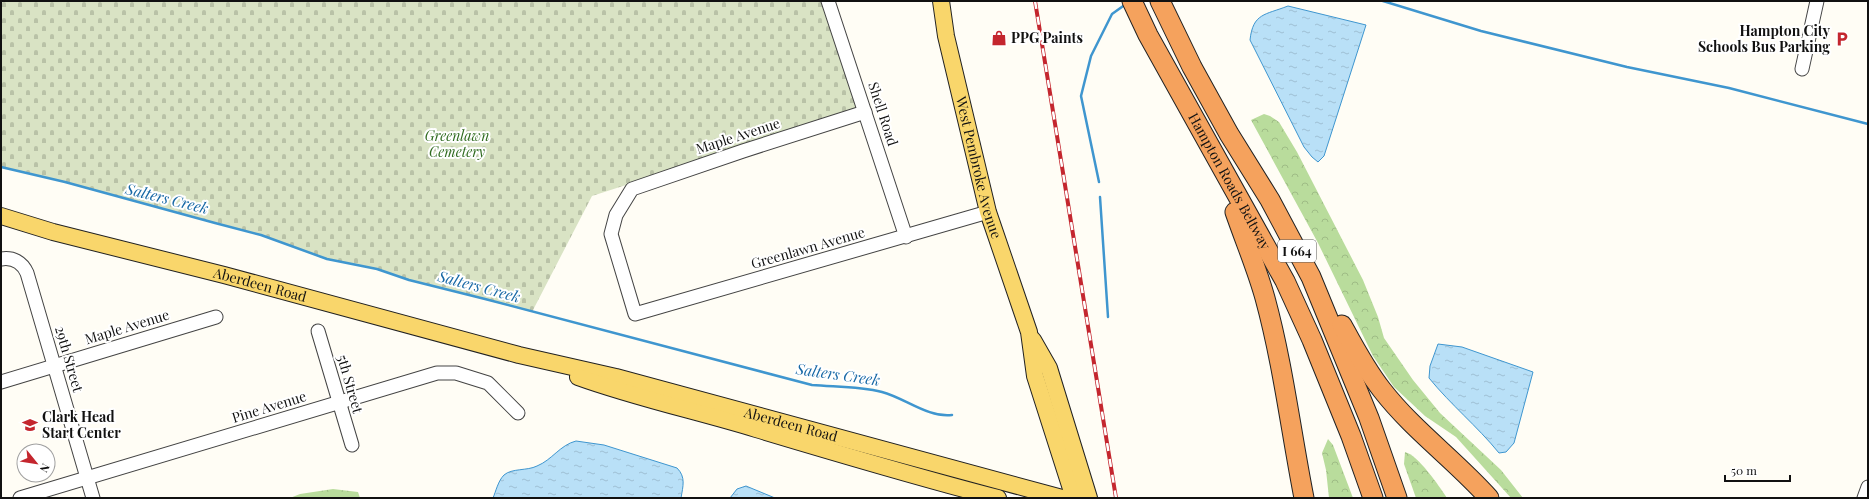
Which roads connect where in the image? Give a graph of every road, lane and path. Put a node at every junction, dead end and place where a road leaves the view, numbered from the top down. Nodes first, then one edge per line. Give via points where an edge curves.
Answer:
1 (828, 1) edge
2 (942, 1) edge
3 (1132, 1) edge
4 (1160, 1) edge
5 (1817, 1) edge
6 (1802, 69) dead end
7 (865, 112) junction
8 (1218, 162) junction
9 (988, 212) junction
10 (1, 216) edge
11 (906, 237) junction
12 (5, 259) edge
13 (1311, 277) junction
14 (635, 314) joint
15 (216, 317) dead end
16 (318, 331) dead end
17 (1029, 332) junction
18 (519, 355) junction
19 (54, 366) junction
20 (1, 382) edge
21 (338, 403) junction
22 (518, 413) dead end
23 (1291, 434) junction
24 (352, 445) dead end
25 (87, 478) junction
26 (1868, 487) edge
27 (20, 498) edge
28 (93, 498) edge
29 (998, 498) edge
30 (1062, 498) edge
31 (1074, 498) edge
32 (1089, 498) edge
33 (1297, 498) edge
34 (1304, 498) edge
35 (1373, 498) edge
36 (1397, 498) edge
37 (1488, 498) edge
38 (1864, 498) edge

1 - 7 street, Shell Road
2 - 9 main road, West Pembroke Avenue via 948,43
3 - 8 highway, Hampton Roads Beltway / I 664
4 - 13 highway, Hampton Roads Beltway / I 664 via 1229,134 1270,200
5 - 6 street
7 - 11 street, Shell Road
7 - 14 street, Maple Avenue via 632,189 613,221 611,234
8 - 23 highway via 1265,299 1275,340
8 - 35 highway, Hampton Roads Beltway / I 664 via 1285,281 1351,436
9 - 11 street, Greenlawn Avenue
9 - 17 main road, West Pembroke Avenue
10 - 18 main road, Aberdeen Road
11 - 14 street, Greenlawn Avenue
12 - 19 street, 29th Street via 20,263 27,272
13 - 36 highway, Hampton Roads Beltway / I 664 via 1369,418
13 - 37 highway via 1336,313 1360,358 1381,389
15 - 19 street, Maple Avenue
16 - 21 street, 5th Street
17 - 31 main road, West Pembroke Avenue via 1035,376
17 - 32 main road, West Pembroke Avenue via 1049,368
18 - 29 main road, Aberdeen Road via 613,390
18 - 30 main road, Aberdeen Road via 616,377
19 - 20 street, Maple Avenue
19 - 25 street, 29th Street
21 - 22 street, Pine Avenue via 430,375 448,373 488,383
21 - 24 street, 5th Street
21 - 25 street, Pine Avenue
23 - 33 highway
23 - 34 highway
25 - 27 street, Pine Avenue
25 - 28 street, 29th Street
26 - 38 street

